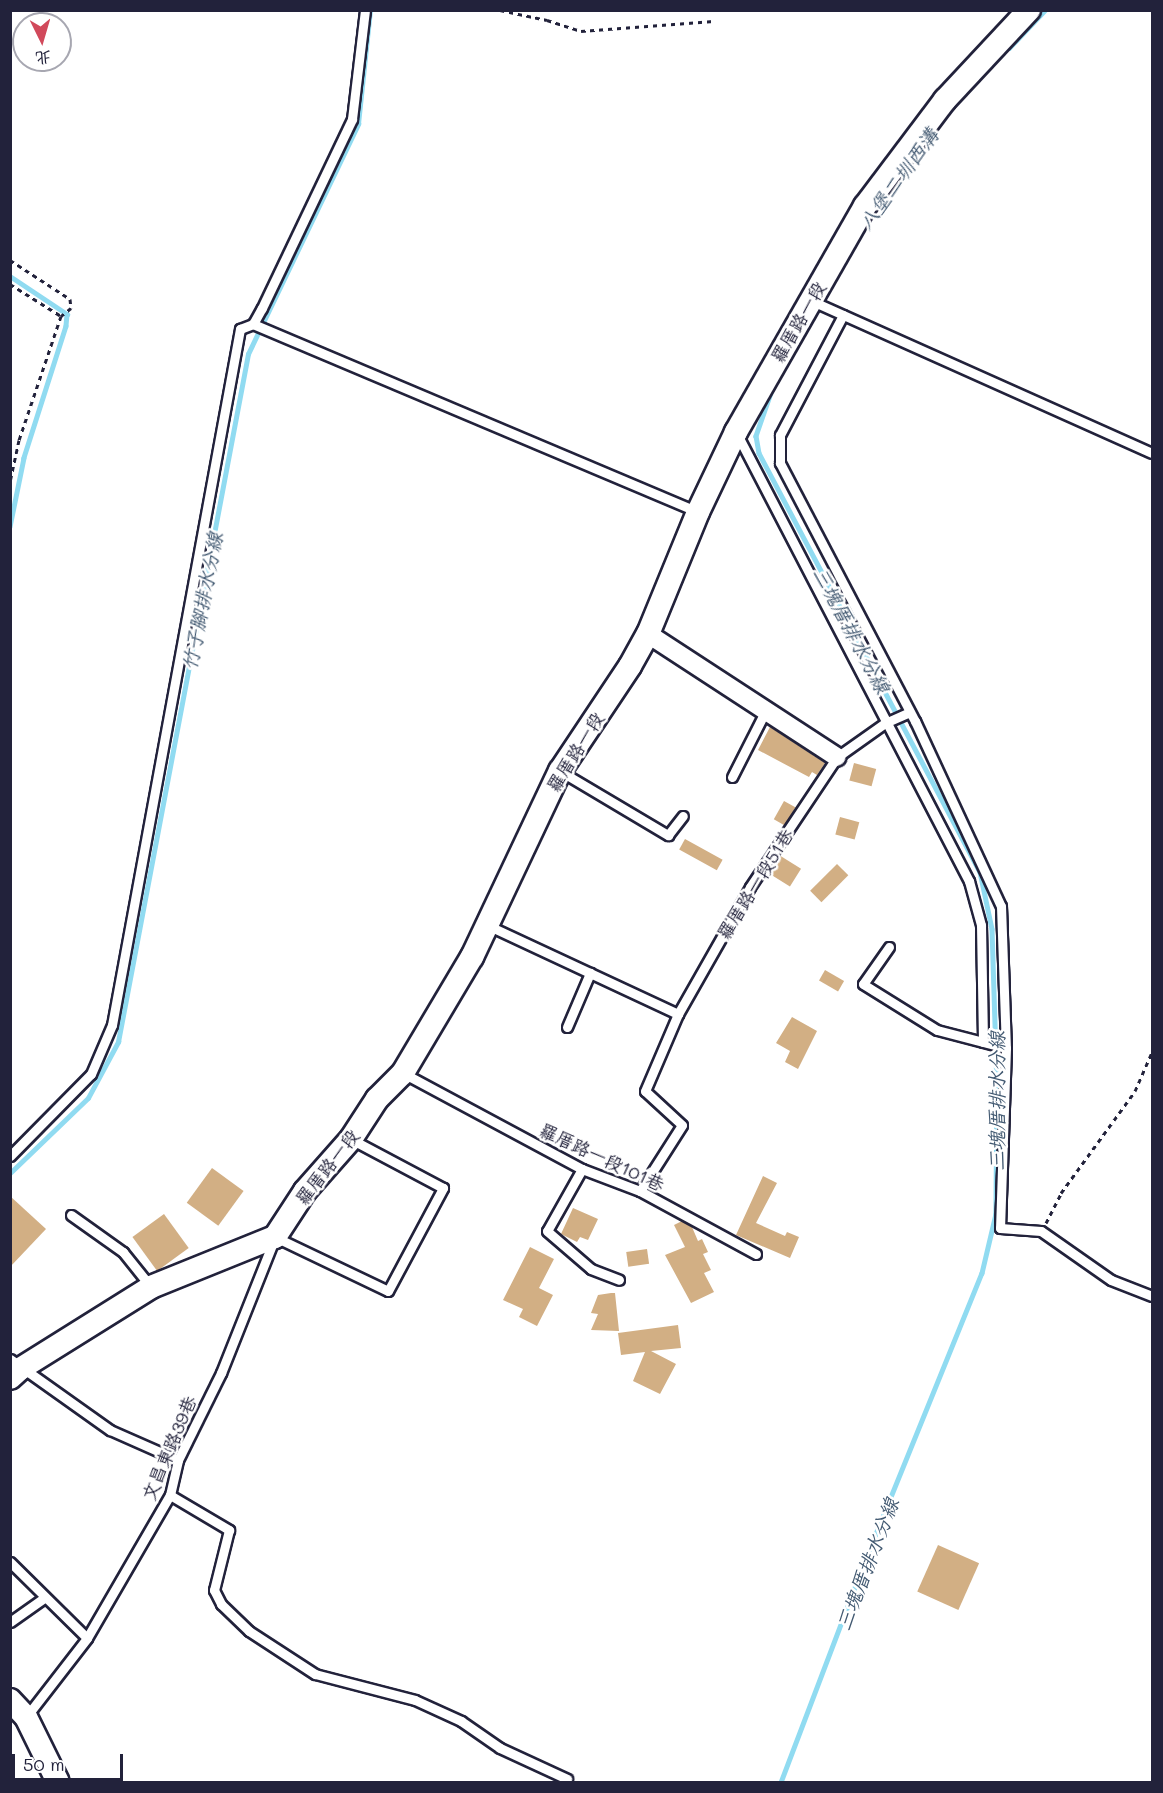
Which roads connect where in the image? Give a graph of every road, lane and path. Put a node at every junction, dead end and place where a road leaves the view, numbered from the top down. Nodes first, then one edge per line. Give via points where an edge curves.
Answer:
1 (365, 10) edge
2 (500, 10) edge
3 (1029, 10) edge
4 (714, 21) dead end
5 (10, 260) edge
6 (10, 284) edge
7 (810, 301) junction
8 (843, 315) junction
9 (61, 316) junction
10 (253, 324) junction
11 (736, 432) junction
12 (1152, 453) edge
13 (10, 482) edge
14 (698, 512) junction
15 (648, 634) junction
16 (765, 710) junction
17 (908, 713) junction
18 (889, 721) junction
19 (837, 757) junction
20 (560, 771) junction
21 (732, 777) dead end
22 (683, 816) dead end
23 (487, 925) junction
24 (889, 947) dead end
25 (590, 973) junction
26 (678, 1014) junction
27 (567, 1027) dead end
28 (983, 1042) junction
29 (1006, 1048) junction
30 (1152, 1052) edge
31 (403, 1073) junction
32 (351, 1139) junction
33 (10, 1156) edge
34 (582, 1169) junction
35 (640, 1191) junction
36 (71, 1215) dead end
37 (1041, 1231) junction
38 (275, 1237) junction
39 (756, 1254) dead end
40 (619, 1280) dead end
41 (151, 1287) junction
42 (1152, 1296) edge
43 (14, 1368) edge
44 (178, 1460) junction
45 (170, 1495) junction
46 (10, 1562) edge
47 (44, 1598) junction
48 (10, 1622) edge
49 (87, 1638) junction
50 (10, 1700) edge
51 (26, 1717) junction
52 (567, 1779) dead end
53 (58, 1782) edge

1 - 10 lane via 352,119
2 - 4 path via 580,31
3 - 7 street, 羅厝路一段 via 945,100 885,179
5 - 9 path via 70,299 71,308
6 - 9 path
7 - 8 lane
7 - 11 street, 羅厝路一段
8 - 12 lane
8 - 17 lane via 780,435 780,463
9 - 13 path via 19,440
10 - 14 lane
10 - 33 lane via 240,329 112,1025 91,1074
11 - 14 street, 羅厝路一段
11 - 18 lane
14 - 15 street, 羅厝路一段
15 - 16 street
15 - 20 street, 羅厝路一段
16 - 19 street
16 - 21 lane
17 - 18 lane, 羅厝路一段51巷
17 - 29 lane via 1001,906
18 - 19 lane, 羅厝路一段51巷
18 - 28 lane via 969,881 981,925
19 - 26 lane, 羅厝路一段51巷 via 750,887
20 - 22 lane via 668,835
20 - 23 street, 羅厝路一段
23 - 25 lane
23 - 31 street, 羅厝路一段
24 - 28 lane via 863,984 937,1030
25 - 26 lane
25 - 27 lane
26 - 35 lane, 羅厝路一段51巷 via 645,1090 682,1125
28 - 29 lane
29 - 37 lane via 1000,1228
30 - 37 path via 1135,1091 1061,1193
31 - 32 street, 羅厝路一段 via 377,1099
31 - 34 lane, 羅厝路一段101巷
32 - 38 street, 羅厝路一段 via 305,1191
32 - 38 lane via 443,1188 388,1292
34 - 35 lane, 羅厝路一段101巷
34 - 40 lane via 547,1231 591,1269
35 - 39 lane, 羅厝路一段101巷
36 - 41 lane via 123,1252
37 - 42 lane via 1111,1280
38 - 41 street
38 - 44 lane, 文昌東路39巷 via 221,1373
41 - 43 street
43 - 44 lane via 110,1430
44 - 45 lane, 文昌東路39巷
45 - 49 lane, 文昌東路39巷
45 - 52 lane via 229,1530 214,1590 221,1604 249,1631 315,1674 416,1700 461,1721 500,1748
46 - 47 lane
47 - 48 lane
47 - 49 lane
49 - 51 lane, 文昌東路39巷
50 - 51 street
51 - 53 street

